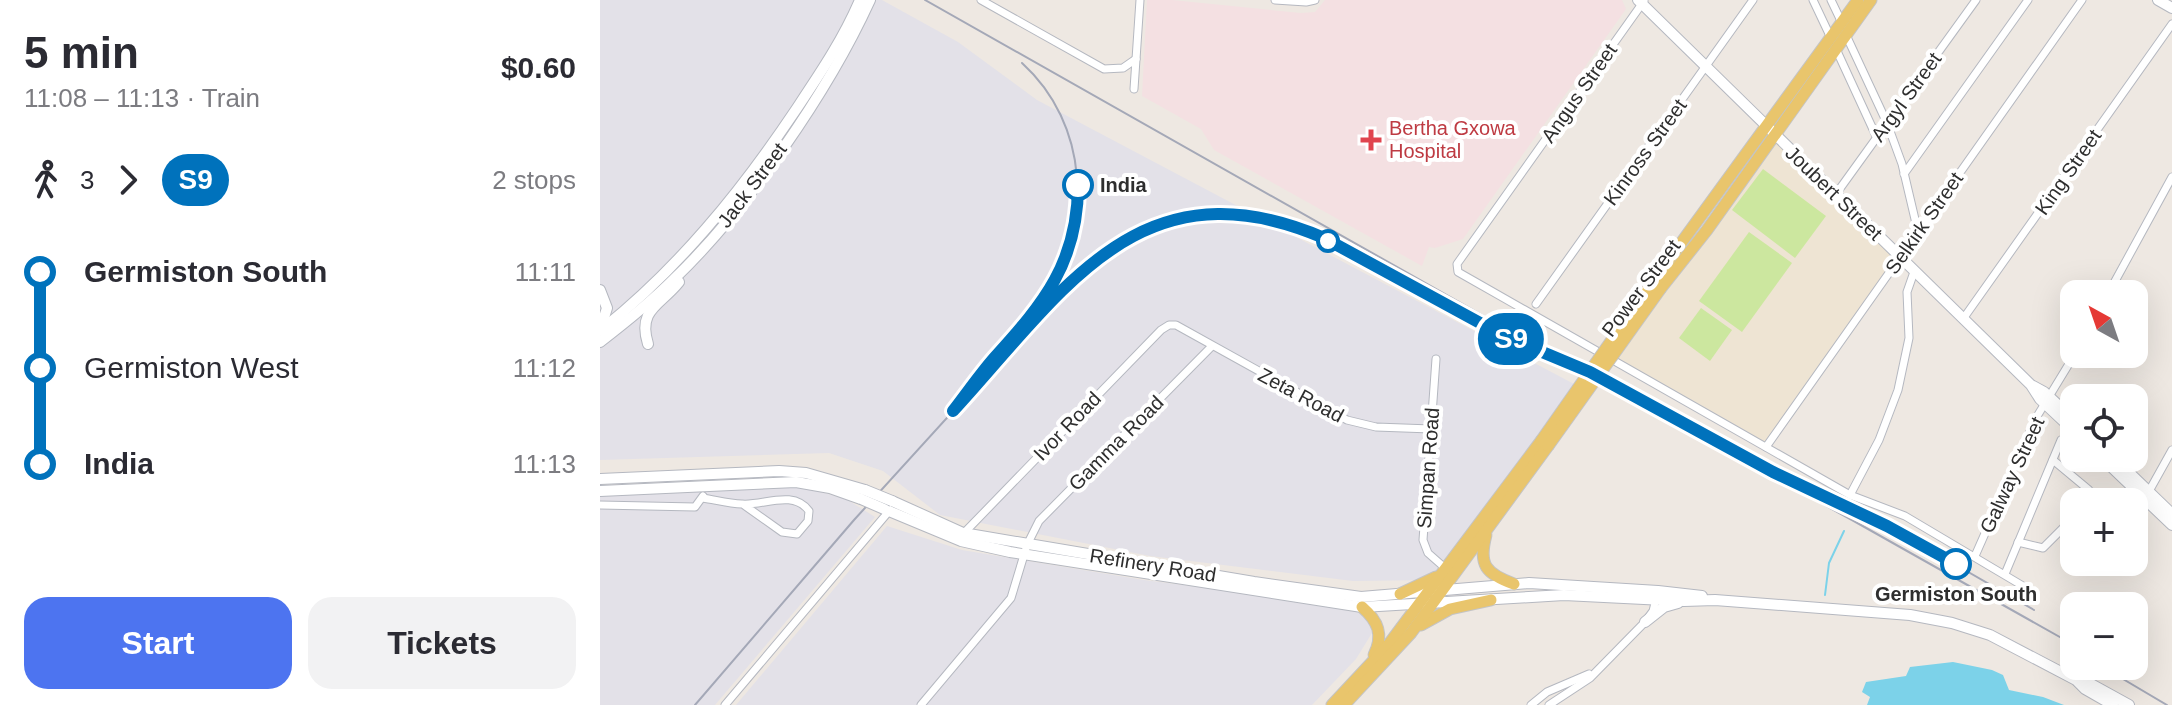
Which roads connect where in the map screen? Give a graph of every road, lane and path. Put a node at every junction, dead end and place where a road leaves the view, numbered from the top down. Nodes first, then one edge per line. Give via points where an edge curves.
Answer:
1 (860, 0) edge
2 (870, 0) edge
3 (981, 0) edge
4 (1140, 0) edge
5 (1275, 0) edge
6 (1315, 0) edge
7 (1753, 0) edge
8 (1813, 0) edge
9 (1831, 0) edge
10 (1858, 0) edge
11 (1871, 0) edge
12 (1976, 0) edge
13 (2028, 0) edge
14 (2082, 0) edge
15 (2158, 0) edge
16 (1642, 1) edge
17 (2172, 8) edge
18 (857, 17) junction
19 (2172, 24) edge
20 (1844, 29) junction
21 (845, 41) junction
22 (1834, 43) junction
23 (1136, 59) junction
24 (1706, 66) junction
25 (1134, 89) dead end
26 (1887, 123) junction
27 (1770, 130) junction
28 (1877, 138) junction
29 (1904, 174) junction
30 (2172, 177) edge
31 (1836, 194) junction
32 (1918, 232) junction
33 (1900, 257) junction
34 (692, 259) junction
35 (1914, 272) junction
36 (2116, 280) edge
37 (600, 290) edge
38 (1536, 304) dead end
39 (1963, 319) junction
40 (1181, 328) joint
41 (600, 330) edge
42 (600, 342) edge
43 (648, 344) dead end
44 (1212, 346) junction
45 (1436, 359) dead end
46 (2067, 368) edge
47 (2048, 401) junction
48 (2060, 410) edge
49 (2060, 415) edge
50 (1431, 429) junction
51 (2060, 442) edge
52 (1544, 443) junction
53 (1766, 447) junction
54 (2172, 450) edge
55 (2053, 460) junction
56 (2119, 472) edge
57 (2126, 472) edge
58 (704, 473) junction
59 (806, 478) junction
60 (600, 479) edge
61 (2087, 488) edge
62 (2138, 488) edge
63 (2141, 488) edge
64 (600, 491) edge
65 (704, 492) junction
66 (2148, 493) edge
67 (1850, 495) junction
68 (2148, 496) edge
69 (2148, 496) edge
70 (600, 505) edge
71 (744, 505) junction
72 (890, 506) junction
73 (2172, 514) edge
74 (2172, 525) edge
75 (1487, 530) junction
76 (2060, 531) edge
77 (962, 537) junction
78 (2018, 542) junction
79 (1026, 550) junction
80 (1975, 556) junction
81 (1447, 573) junction
82 (2005, 574) junction
83 (1208, 578) junction
84 (1514, 584) junction
85 (2023, 586) dead end
86 (1443, 590) junction
87 (1400, 594) junction
88 (1469, 594) junction
89 (1657, 595) junction
90 (1431, 596) junction
91 (1625, 597) junction
92 (1491, 600) junction
93 (1715, 600) junction
94 (1684, 601) junction
95 (1421, 602) junction
96 (1362, 607) junction
97 (1645, 622) junction
98 (1411, 633) junction
99 (1597, 671) junction
100 (2060, 672) edge
101 (2076, 680) joint
102 (1353, 685) junction
103 (1544, 703) edge
104 (725, 705) edge
105 (921, 705) edge
106 (1332, 705) edge
107 (1344, 705) edge
108 (1531, 705) edge
109 (2113, 705) edge
110 (2129, 705) edge

1 - 18 main road, Jack Street
2 - 18 main road, Jack Street
3 - 23 street via 1104,69 1123,68
4 - 23 street
5 - 6 street
7 - 24 street, Kinross Street
8 - 22 street
9 - 20 street
10 - 20 main road, Power Street
11 - 20 main road, Power Street
12 - 26 street, Argyl Street
13 - 29 street
14 - 32 street, Selkirk Street
15 - 17 main road
16 - 24 main road, Joubert Street
16 - 53 street, Angus Street via 1457,264 1458,272
18 - 21 main road, Jack Street
19 - 39 street, King Street
20 - 22 main road, Power Street
20 - 26 street
21 - 34 main road, Jack Street via 770,165
21 - 41 main road, Jack Street via 737,192 669,270
22 - 27 main road, Power Street
22 - 28 street
23 - 25 street
24 - 27 main road, Joubert Street
24 - 38 street, Kinross Street
26 - 28 street, Argyl Street
26 - 29 street
27 - 31 main road, Joubert Street
27 - 52 main road, Power Street, bridge
28 - 31 street, Argyl Street
29 - 32 street
30 - 36 street
31 - 33 main road, Joubert Street
32 - 33 street, Selkirk Street
33 - 35 main road, Joubert Street
33 - 53 street, Selkirk Street
34 - 42 main road, Jack Street
34 - 43 main road via 675,287 647,315
35 - 39 main road, Joubert Street
35 - 67 street via 1906,298 1909,338 1901,382
37 - 41 main road via 607,308
39 - 47 main road, Joubert Street
40 - 44 street, Zeta Road
40 - 77 street, Ivor Road via 1161,330
44 - 50 street, Zeta Road via 1347,420
44 - 79 street, Gamma Road via 1049,511
45 - 50 street, Simpan Road
46 - 47 street, Galway Street
47 - 48 main road, Joubert Street
47 - 49 main road, Joubert Street
47 - 80 street, Galway Street
50 - 81 street, Simpan Road via 1423,540
51 - 55 street
52 - 75 main road, Power Street
52 - 81 main road, Power Street
53 - 67 street
54 - 66 street
55 - 61 street
55 - 78 street
56 - 62 main road
57 - 63 main road
58 - 59 main road, Refinery Road via 779,471
58 - 60 main road, Refinery Road
58 - 65 street
59 - 65 main road, Refinery Road
59 - 72 main road, Refinery Road, bridge
64 - 65 main road, Refinery Road
65 - 70 street via 695,507
65 - 71 street
67 - 80 street via 1905,516
68 - 73 main road
69 - 74 main road
71 - 71 street via 795,501 806,507 808,521 797,534 787,534
72 - 77 main road, Refinery Road
72 - 104 street
75 - 81 main road, Power Street
75 - 84 main road via 1485,565
76 - 78 street via 2043,548
77 - 79 main road, Refinery Road
78 - 82 street
79 - 83 main road, Refinery Road
79 - 105 street, Gamma Road via 1011,598
80 - 82 street
81 - 86 main road, Power Street
81 - 87 main road
81 - 90 main road, Power Street
82 - 85 street
83 - 87 main road, Refinery Road via 1361,597
83 - 96 main road, Refinery Road
84 - 88 main road, Refinery Road
84 - 89 main road, Refinery Road
86 - 88 main road, Refinery Road
86 - 90 main road, Power Street
87 - 90 main road, Refinery Road
88 - 90 main road, Refinery Road
88 - 92 main road, Refinery Road
89 - 91 main road, Refinery Road
89 - 93 main road, Refinery Road
89 - 94 main road, Refinery Road
89 - 97 street
90 - 95 main road, Power Street
90 - 98 main road, Power Street
91 - 92 main road, Refinery Road
91 - 97 main road via 1643,607
92 - 98 main road via 1450,609
93 - 94 main road, Refinery Road
93 - 100 main road, Refinery Road via 1952,623 1990,635
94 - 97 main road via 1664,607
95 - 96 main road, Refinery Road
95 - 102 main road, Power Street
96 - 102 main road via 1375,621 1380,639
97 - 99 street
98 - 107 main road, Power Street
99 - 103 street
99 - 103 street via 1554,688
101 - 109 main road
101 - 110 main road
102 - 106 main road, Power Street
103 - 108 street

